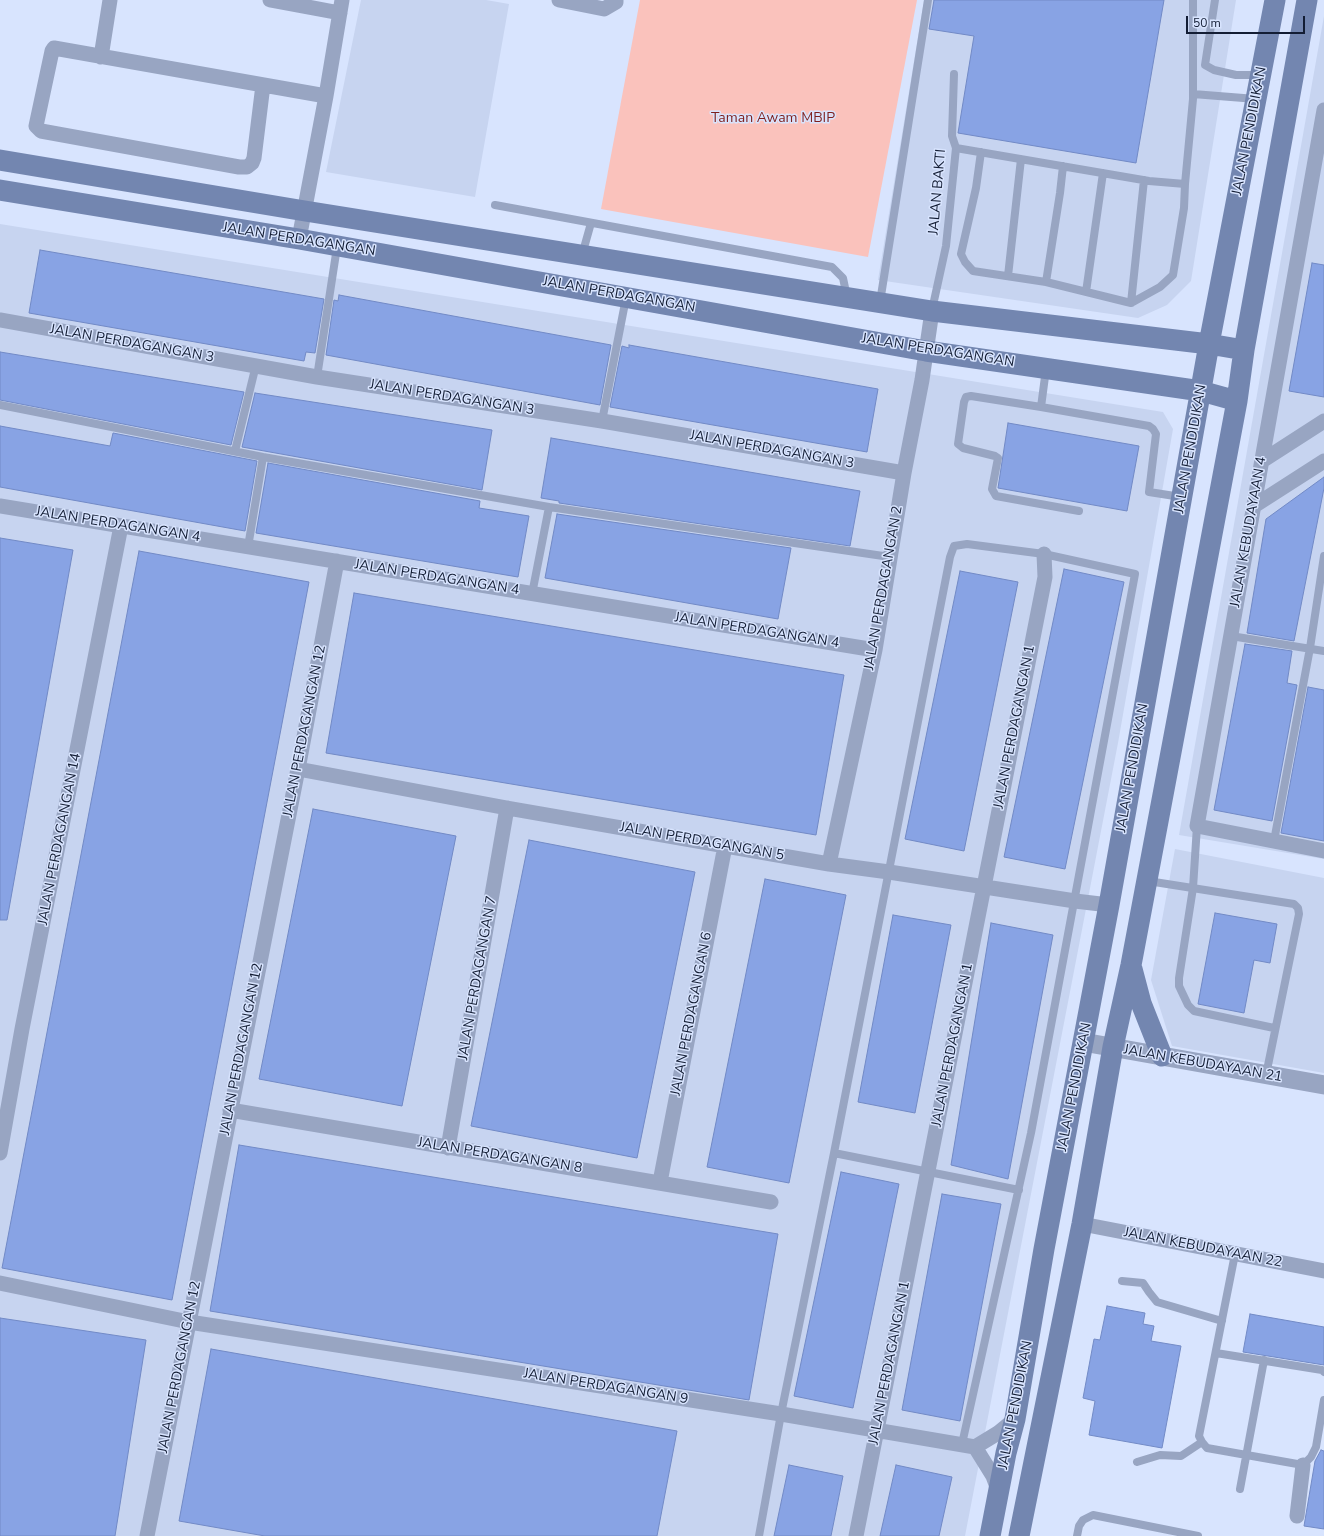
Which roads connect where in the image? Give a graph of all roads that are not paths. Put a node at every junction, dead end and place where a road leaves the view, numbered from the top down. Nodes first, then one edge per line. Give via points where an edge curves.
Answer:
1 (110, 0) edge
2 (270, 0) edge
3 (559, 0) edge
4 (616, 0) edge
5 (928, 0) edge
6 (1193, 0) edge
7 (1215, 0) edge
8 (1275, 0) edge
9 (1307, 0) edge
10 (341, 7) edge
11 (100, 57) junction
12 (954, 74) dead end
13 (1261, 75) junction
14 (263, 85) junction
15 (1193, 94) junction
16 (326, 96) junction
17 (1256, 99) junction
18 (1288, 101) junction
19 (1324, 110) edge
20 (956, 148) junction
21 (981, 152) junction
22 (1021, 159) junction
23 (0, 160) edge
24 (1063, 166) junction
25 (1103, 173) junction
26 (1144, 180) junction
27 (1185, 184) junction
28 (0, 190) edge
29 (495, 205) dead end
30 (305, 211) junction
31 (591, 223) junction
32 (300, 239) junction
33 (338, 246) junction
34 (582, 255) junction
35 (1008, 276) junction
36 (1046, 282) junction
37 (1086, 292) junction
38 (626, 296) junction
39 (848, 298) junction
40 (1217, 302) junction
41 (880, 303) junction
42 (1131, 303) junction
43 (932, 311) junction
44 (0, 320) edge
45 (1168, 340) junction
46 (1209, 344) junction
47 (926, 350) junction
48 (1244, 350) junction
49 (256, 365) junction
50 (1046, 368) junction
51 (317, 377) junction
52 (1145, 383) junction
53 (1201, 391) junction
54 (1237, 400) junction
55 (0, 405) edge
56 (1041, 407) junction
57 (1324, 421) edge
58 (602, 422) junction
59 (235, 451) junction
60 (263, 457) junction
61 (1189, 459) junction
62 (1262, 461) junction
63 (1324, 461) edge
64 (904, 473) junction
65 (1182, 497) junction
66 (0, 506) edge
67 (1254, 506) junction
68 (549, 507) junction
69 (1079, 511) dead end
70 (121, 526) junction
71 (248, 547) junction
72 (1044, 554) junction
73 (1324, 556) edge
74 (890, 558) junction
75 (337, 561) junction
76 (532, 594) junction
77 (1198, 608) junction
78 (1231, 636) junction
79 (1310, 648) junction
80 (875, 650) junction
81 (1324, 651) edge
82 (298, 769) junction
83 (508, 808) junction
84 (1197, 826) junction
85 (1274, 841) junction
86 (725, 846) junction
87 (1324, 851) edge
88 (829, 864) junction
89 (889, 872) junction
90 (1147, 881) junction
91 (984, 887) junction
92 (1193, 888) junction
93 (1075, 901) junction
94 (1109, 905) junction
95 (1131, 964) junction
96 (1274, 1028) junction
97 (1083, 1042) junction
98 (1113, 1047) junction
99 (1162, 1056) junction
100 (1266, 1075) junction
101 (1324, 1085) edge
102 (230, 1110) junction
103 (448, 1148) junction
104 (0, 1152) edge
105 (834, 1153) junction
106 (928, 1172) junction
107 (660, 1182) junction
108 (1019, 1190) junction
109 (771, 1202) dead end
110 (1082, 1224) junction
111 (1235, 1254) junction
112 (1324, 1271) edge
113 (1122, 1281) dead end
114 (0, 1283) edge
115 (1222, 1321) junction
116 (189, 1322) junction
117 (1216, 1353) junction
118 (1264, 1360) junction
119 (1324, 1372) edge
120 (1324, 1400) edge
121 (781, 1414) junction
122 (1015, 1419) junction
123 (877, 1432) junction
124 (1202, 1442) junction
125 (969, 1446) junction
126 (1246, 1455) junction
127 (1137, 1462) dead end
128 (1304, 1465) junction
129 (1240, 1490) dead end
130 (999, 1493) junction
131 (1297, 1516) dead end
132 (147, 1536) edge
133 (759, 1536) edge
134 (856, 1536) edge
135 (990, 1536) edge
136 (1019, 1536) edge
137 (1077, 1536) edge
138 (1198, 1536) edge

1 - 11 street
2 - 10 street
3 - 4 street via 604,9
5 - 41 lane
6 - 15 lane
7 - 13 lane via 1205,65 1236,75
8 - 13 main road, JALAN PENDIDIKAN
9 - 18 main road, JALAN PENDIDIKAN
10 - 16 street
11 - 14 street
11 - 14 street via 54,48 36,126 38,129 247,167 254,158
12 - 20 lane, JALAN BAKTI via 952,136
13 - 17 main road, JALAN PENDIDIKAN
14 - 16 street
15 - 17 lane
15 - 27 lane
16 - 30 street
17 - 40 main road, JALAN PENDIDIKAN
18 - 48 main road, JALAN PENDIDIKAN
18 - 77 main road, JALAN PENDIDIKAN via 1282,202 1236,473
19 - 62 street, JALAN KEBUDAYAAN 4
20 - 21 lane
20 - 43 lane, JALAN BAKTI via 946,246
21 - 22 lane
21 - 35 lane via 976,188 961,254 973,271
22 - 24 lane
22 - 35 lane
23 - 30 main road, JALAN PERDAGANGAN
24 - 25 lane
24 - 36 lane
25 - 26 lane
25 - 37 lane
26 - 27 lane
26 - 42 lane
27 - 42 lane via 1184,208 1173,276 1160,287
28 - 32 main road, JALAN PERDAGANGAN
29 - 31 lane
30 - 32 street
30 - 34 main road, JALAN PERDAGANGAN
31 - 34 lane
31 - 39 lane via 832,267 843,278
32 - 33 main road, JALAN PERDAGANGAN
33 - 38 main road, JALAN PERDAGANGAN
33 - 51 lane
34 - 39 main road, JALAN PERDAGANGAN
35 - 36 lane
36 - 37 lane
37 - 42 lane
38 - 47 main road, JALAN PERDAGANGAN
38 - 58 lane
39 - 41 main road, JALAN PERDAGANGAN
40 - 45 main road via 1199,325
40 - 46 main road, JALAN PENDIDIKAN
41 - 43 main road, JALAN PERDAGANGAN
43 - 45 main road, JALAN PERDAGANGAN
43 - 47 street, JALAN PERDAGANGAN 2
44 - 49 street, JALAN PERDAGANGAN 3
45 - 46 main road, JALAN PERDAGANGAN
46 - 48 main road, JALAN PERDAGANGAN
46 - 53 main road, JALAN PENDIDIKAN
47 - 50 main road, JALAN PERDAGANGAN
47 - 64 street, JALAN PERDAGANGAN 2
48 - 54 main road, JALAN PENDIDIKAN
49 - 51 street, JALAN PERDAGANGAN 3
49 - 59 lane
50 - 52 main road, JALAN PERDAGANGAN
50 - 56 lane
51 - 58 street, JALAN PERDAGANGAN 3
52 - 53 main road, JALAN PERDAGANGAN
52 - 61 main road via 1176,393 1184,399 1189,409
53 - 54 main road, JALAN PERDAGANGAN
53 - 61 main road, JALAN PENDIDIKAN
54 - 77 main road, JALAN PENDIDIKAN
55 - 59 lane
56 - 65 lane via 1149,426 1156,434 1149,492
56 - 69 lane via 966,397 958,444 998,458 992,489 996,496
57 - 62 street
58 - 64 street, JALAN PERDAGANGAN 3
59 - 60 lane
60 - 68 lane
60 - 71 lane
61 - 65 main road, JALAN PENDIDIKAN
62 - 67 street, JALAN KEBUDAYAAN 4
63 - 67 street
64 - 74 street, JALAN PERDAGANGAN 2
65 - 94 main road, JALAN PENDIDIKAN
66 - 70 street, JALAN PERDAGANGAN 4
67 - 78 street, JALAN KEBUDAYAAN 4
68 - 74 lane
68 - 76 lane
70 - 71 street, JALAN PERDAGANGAN 4
70 - 104 street, JALAN PERDAGANGAN 14
71 - 75 street, JALAN PERDAGANGAN 4
72 - 89 lane via 967,544 954,546
72 - 91 street, JALAN PERDAGANGAN 1 via 1045,577
72 - 93 lane via 1135,574
73 - 79 lane
74 - 80 street, JALAN PERDAGANGAN 2
75 - 76 street, JALAN PERDAGANGAN 4
75 - 82 street, JALAN PERDAGANGAN 12
76 - 80 street, JALAN PERDAGANGAN 4
77 - 90 main road, JALAN PENDIDIKAN
78 - 79 lane
78 - 84 street, JALAN KEBUDAYAAN 4
79 - 81 lane
79 - 85 lane
80 - 88 street, JALAN PERDAGANGAN 2
82 - 83 street, JALAN PERDAGANGAN 5
82 - 102 street, JALAN PERDAGANGAN 12
83 - 86 street, JALAN PERDAGANGAN 5
83 - 103 street, JALAN PERDAGANGAN 7
84 - 85 street
84 - 92 lane
85 - 87 street
86 - 88 street, JALAN PERDAGANGAN 5
86 - 107 street, JALAN PERDAGANGAN 6
88 - 89 street, JALAN PERDAGANGAN 5
89 - 91 street, JALAN PERDAGANGAN 5
89 - 105 lane
90 - 92 lane
90 - 95 main road, JALAN PENDIDIKAN
91 - 93 street, JALAN PERDAGANGAN 5
91 - 106 street, JALAN PERDAGANGAN 1
92 - 96 lane via 1179,978 1188,1005 1194,1011
92 - 96 lane via 1294,904 1298,908 1299,914
93 - 94 street, JALAN PERDAGANGAN 5
93 - 108 lane
94 - 97 main road, JALAN PENDIDIKAN
95 - 98 main road, JALAN PENDIDIKAN
95 - 99 main road via 1140,1003
96 - 100 lane
97 - 98 street, JALAN KEBUDAYAAN 21
97 - 122 main road, JALAN PENDIDIKAN
98 - 99 street, JALAN KEBUDAYAAN 21
98 - 110 main road, JALAN PENDIDIKAN
99 - 100 street, JALAN KEBUDAYAAN 21
100 - 101 street, JALAN KEBUDAYAAN 21
102 - 103 street, JALAN PERDAGANGAN 8
102 - 116 street, JALAN PERDAGANGAN 12
103 - 107 street, JALAN PERDAGANGAN 8
105 - 106 lane
105 - 121 lane
106 - 108 lane
106 - 123 street, JALAN PERDAGANGAN 1
107 - 109 street, JALAN PERDAGANGAN 8
108 - 125 lane
110 - 111 street, JALAN KEBUDAYAAN 22
110 - 136 main road, JALAN PENDIDIKAN
111 - 112 street, JALAN KEBUDAYAAN 22
111 - 115 lane
113 - 115 lane via 1143,1283 1157,1302
114 - 116 street, JALAN PERDAGANGAN 9
115 - 117 lane
116 - 121 street, JALAN PERDAGANGAN 9
116 - 132 street, JALAN PERDAGANGAN 12
117 - 118 lane
117 - 124 lane via 1199,1436
118 - 119 lane
118 - 126 lane
120 - 128 lane via 1316,1447
121 - 123 street, JALAN PERDAGANGAN 9
121 - 133 lane
122 - 125 street via 998,1433
122 - 130 main road, JALAN PENDIDIKAN
123 - 125 street, JALAN PERDAGANGAN 9
123 - 134 street, JALAN PERDAGANGAN 1
124 - 126 lane via 1207,1448
124 - 127 lane via 1181,1456 1160,1455
125 - 130 street via 993,1476
126 - 128 lane
126 - 129 lane
128 - 131 street
130 - 135 main road, JALAN PENDIDIKAN
137 - 138 lane via 1083,1520 1093,1515

